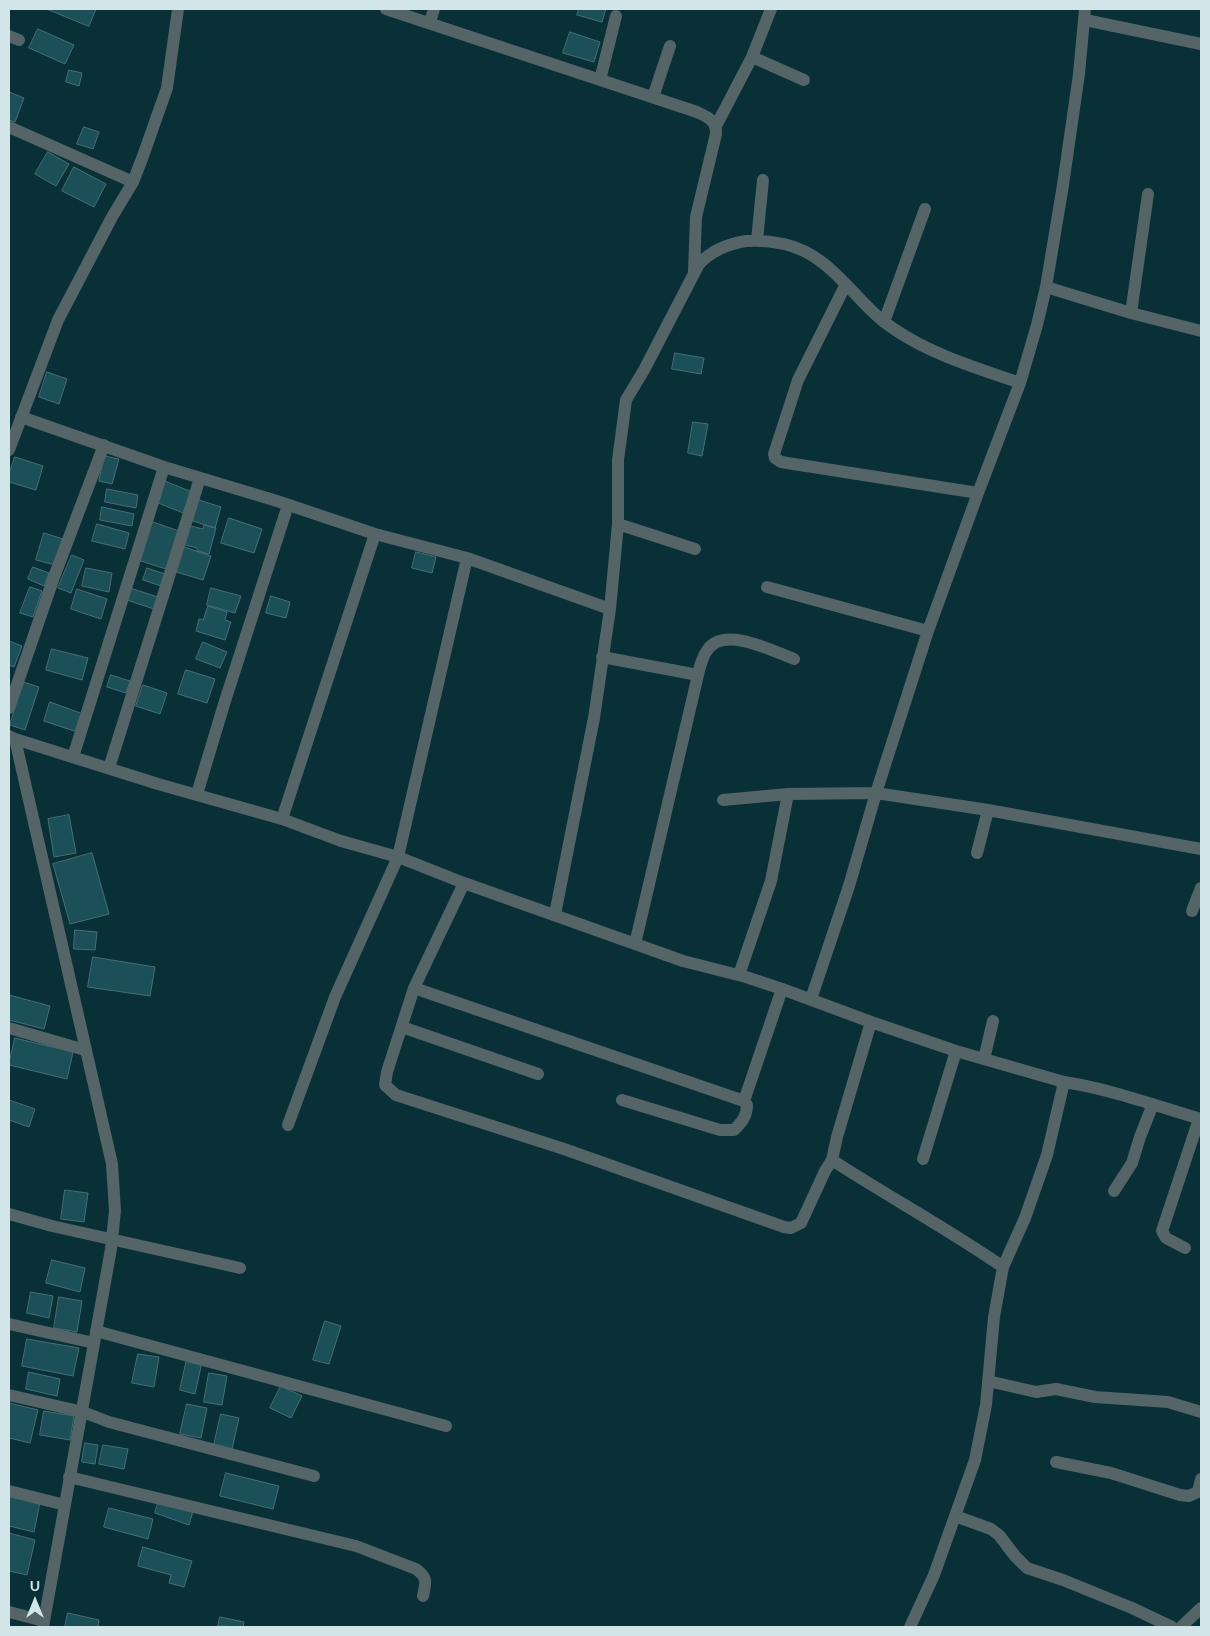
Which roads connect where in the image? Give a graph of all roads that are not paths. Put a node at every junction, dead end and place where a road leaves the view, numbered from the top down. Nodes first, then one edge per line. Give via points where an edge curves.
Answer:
1 (178, 9) edge
2 (386, 9) edge
3 (434, 9) edge
4 (771, 9) edge
5 (1085, 15) edge
6 (616, 16) dead end
7 (430, 22) junction
8 (1201, 44) edge
9 (670, 46) dead end
10 (752, 57) junction
11 (600, 80) junction
12 (804, 80) dead end
13 (653, 97) junction
14 (716, 126) junction
15 (9, 127) edge
16 (763, 180) dead end
17 (133, 182) junction
18 (1148, 194) dead end
19 (925, 209) dead end
20 (757, 240) junction
21 (694, 272) junction
22 (846, 284) junction
23 (1046, 287) junction
24 (1131, 313) junction
25 (884, 322) junction
26 (1201, 331) edge
27 (1020, 383) junction
28 (21, 417) junction
29 (104, 445) junction
30 (9, 450) edge
31 (164, 467) junction
32 (200, 478) junction
33 (978, 493) junction
34 (288, 505) junction
35 (618, 524) junction
36 (375, 534) junction
37 (695, 550) dead end
38 (467, 558) junction
39 (767, 587) dead end
40 (610, 609) junction
41 (928, 631) junction
42 (602, 657) junction
43 (794, 659) dead end
44 (698, 675) junction
45 (9, 708) edge
46 (12, 737) edge
47 (73, 757) junction
48 (110, 768) junction
49 (876, 793) junction
50 (197, 794) junction
51 (788, 794) junction
52 (723, 800) dead end
53 (988, 810) junction
54 (282, 819) junction
55 (1201, 849) edge
56 (977, 853) dead end
57 (398, 857) junction
58 (464, 883) junction
59 (1201, 888) edge
60 (1192, 911) dead end
61 (555, 914) junction
62 (635, 944) junction
63 (739, 975) junction
64 (414, 988) junction
65 (782, 989) junction
66 (811, 999) junction
67 (993, 1021) dead end
68 (871, 1022) junction
69 (402, 1027) junction
70 (9, 1028) edge
71 (85, 1050) junction
72 (956, 1051) junction
73 (984, 1059) junction
74 (538, 1074) dead end
75 (1064, 1082) junction
76 (622, 1100) dead end
77 (744, 1101) junction
78 (1153, 1104) junction
79 (1200, 1119) edge
80 (288, 1125) dead end
81 (923, 1159) dead end
82 (832, 1160) junction
83 (1114, 1191) dead end
84 (9, 1214) edge
85 (112, 1240) junction
86 (1185, 1248) dead end
87 (1003, 1266) junction
88 (240, 1268) dead end
89 (9, 1324) edge
90 (95, 1337) junction
91 (988, 1381) junction
92 (9, 1395) edge
93 (83, 1412) junction
94 (1201, 1412) edge
95 (446, 1426) dead end
96 (1056, 1462) dead end
97 (314, 1476) dead end
98 (69, 1477) junction
99 (1201, 1479) edge
100 (9, 1491) edge
101 (65, 1504) junction
102 (955, 1516) junction
103 (424, 1596) dead end
104 (1201, 1608) edge
105 (9, 1612) edge
106 (44, 1624) edge
107 (910, 1627) edge
108 (1172, 1627) edge
109 (1181, 1627) edge

1 - 17 street via 167,88
2 - 7 street
3 - 7 street
4 - 10 street
5 - 8 street
5 - 23 street
6 - 11 street
7 - 11 street
9 - 13 street
10 - 12 street
10 - 14 street
11 - 13 street
13 - 14 street via 704,115
14 - 21 street via 716,140 696,217
15 - 17 street
16 - 20 street
17 - 28 street via 58,320
18 - 24 street
19 - 25 street
20 - 21 street via 721,247 707,255
20 - 22 street via 790,246 816,256
21 - 35 street via 626,400 618,460
22 - 25 street
22 - 33 street via 798,380 775,458 781,462
23 - 24 street
23 - 27 street
24 - 26 street
25 - 27 street via 936,352
27 - 33 street
28 - 29 street
28 - 30 street
29 - 31 street
29 - 45 street
31 - 32 street
31 - 47 street
32 - 34 street
32 - 48 street
33 - 41 street
34 - 36 street
34 - 50 street
35 - 37 street
35 - 40 street
36 - 38 street
36 - 54 street
38 - 40 street
38 - 57 street
39 - 41 street
40 - 42 street
41 - 49 street
42 - 44 street
42 - 61 street via 594,718
43 - 44 street via 756,644 727,640 710,647
44 - 62 street
46 - 47 street
46 - 71 street
47 - 48 street
48 - 50 street
49 - 51 street
49 - 53 street
49 - 66 street via 850,886
50 - 54 street
51 - 52 street
51 - 63 street via 771,881
53 - 55 street
53 - 56 street
54 - 57 street
57 - 58 street
57 - 80 street via 335,998
58 - 61 street
58 - 64 street
59 - 60 street
61 - 62 street
62 - 63 street via 683,961
63 - 65 street
64 - 69 street
64 - 77 street
65 - 66 street
65 - 77 street
66 - 68 street
67 - 73 street
68 - 72 street
68 - 82 street
69 - 74 street
69 - 82 street via 385,1085 396,1095 564,1149 784,1227 791,1228 801,1222
70 - 71 street
71 - 85 street via 112,1164 115,1211
72 - 73 street
72 - 81 street
73 - 75 street
75 - 78 street
75 - 87 street via 1047,1155 1025,1218
76 - 77 street via 720,1130 734,1130 743,1122 748,1105
78 - 79 street
78 - 83 street via 1132,1163
79 - 86 street via 1163,1226 1166,1238
82 - 87 street
84 - 85 street
85 - 88 street
85 - 90 street
87 - 91 street
89 - 90 street
90 - 93 street
90 - 95 street
91 - 94 street via 1036,1392 1056,1388 1095,1397 1168,1402
91 - 102 street via 975,1460
92 - 93 street
93 - 97 street
93 - 98 street
96 - 99 street via 1111,1473 1180,1495 1198,1492
98 - 101 street
98 - 103 street via 356,1546 423,1574 426,1582
100 - 101 street
101 - 106 street
102 - 107 street via 934,1575
102 - 108 street via 1000,1535 1027,1568
104 - 109 street
105 - 106 street

